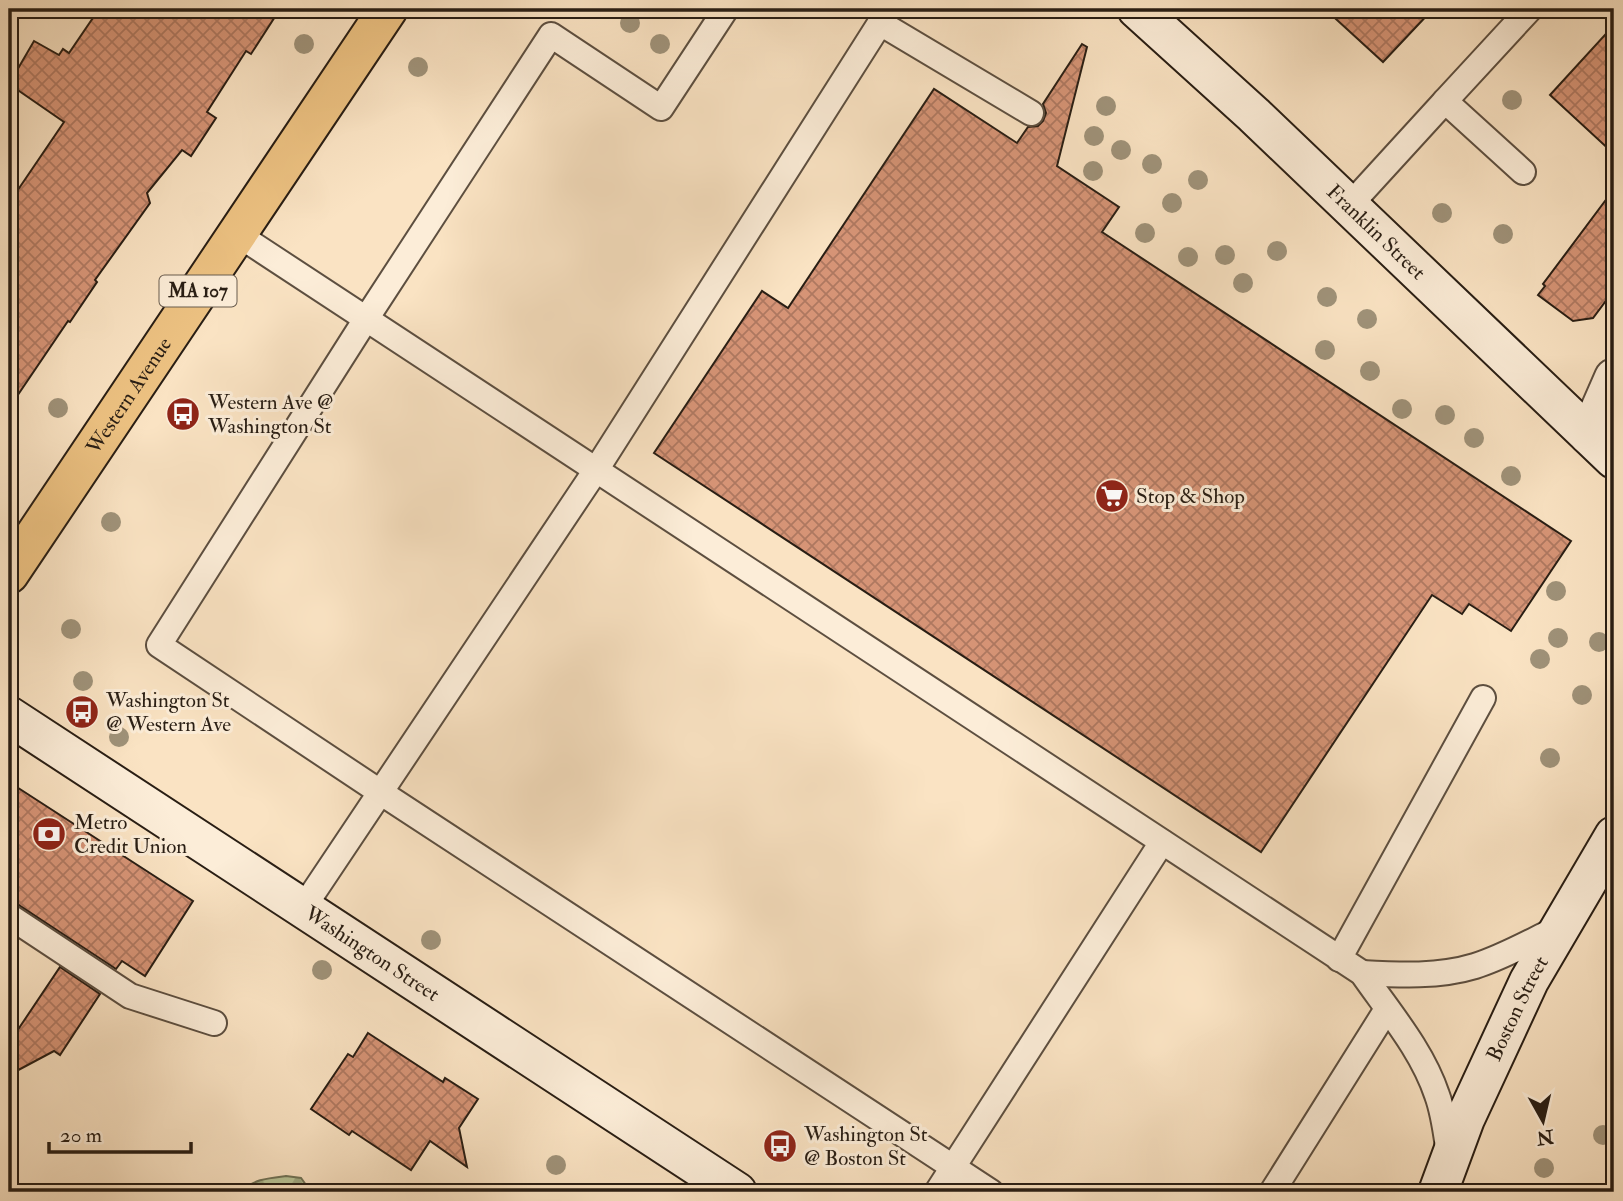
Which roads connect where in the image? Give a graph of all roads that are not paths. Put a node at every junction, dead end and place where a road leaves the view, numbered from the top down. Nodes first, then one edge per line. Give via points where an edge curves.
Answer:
1 (388, 9) edge
2 (726, 9) edge
3 (1137, 9) edge
4 (1529, 10) edge
5 (885, 16) edge
6 (1445, 101) junction
7 (1031, 113) dead end
8 (1523, 172) dead end
9 (1349, 206) junction
10 (237, 234) junction
11 (366, 319) junction
12 (1614, 378) edge
13 (1602, 447) edge
14 (596, 470) junction
15 (9, 574) edge
16 (1483, 698) dead end
17 (9, 716) edge
18 (380, 792) junction
19 (1614, 836) edge
20 (1162, 842) junction
21 (303, 908) junction
22 (9, 916) edge
23 (1561, 927) junction
24 (1339, 958) junction
25 (1362, 974) junction
26 (1387, 1009) junction
27 (214, 1023) dead end
28 (1450, 1157) junction
29 (954, 1168) junction
30 (737, 1192) edge
31 (937, 1192) edge
32 (991, 1192) edge
33 (1272, 1192) edge
34 (1438, 1192) edge

1 - 10 main road, Western Avenue / MA 107
2 - 11 lane via 661,108 551,35
3 - 9 main road, Franklin Street
4 - 6 lane
5 - 7 lane
5 - 14 lane
6 - 8 lane
6 - 9 lane
9 - 13 main road, Franklin Street
10 - 11 lane
10 - 15 main road, Western Avenue / MA 107
11 - 14 lane
11 - 18 lane via 159,645
12 - 13 main road
14 - 18 lane
14 - 20 lane
16 - 24 lane
17 - 21 main road, Washington Street
18 - 21 lane
18 - 29 lane
19 - 23 main road, Boston Street
20 - 24 lane
20 - 29 lane
21 - 30 main road, Washington Street
22 - 27 lane via 130,996
23 - 25 lane via 1465,969
23 - 28 main road, Boston Street via 1495,1049
24 - 25 lane
25 - 26 lane
26 - 28 lane via 1429,1075 1444,1117
26 - 33 lane
28 - 34 main road, Boston Street
29 - 31 lane
29 - 32 lane

